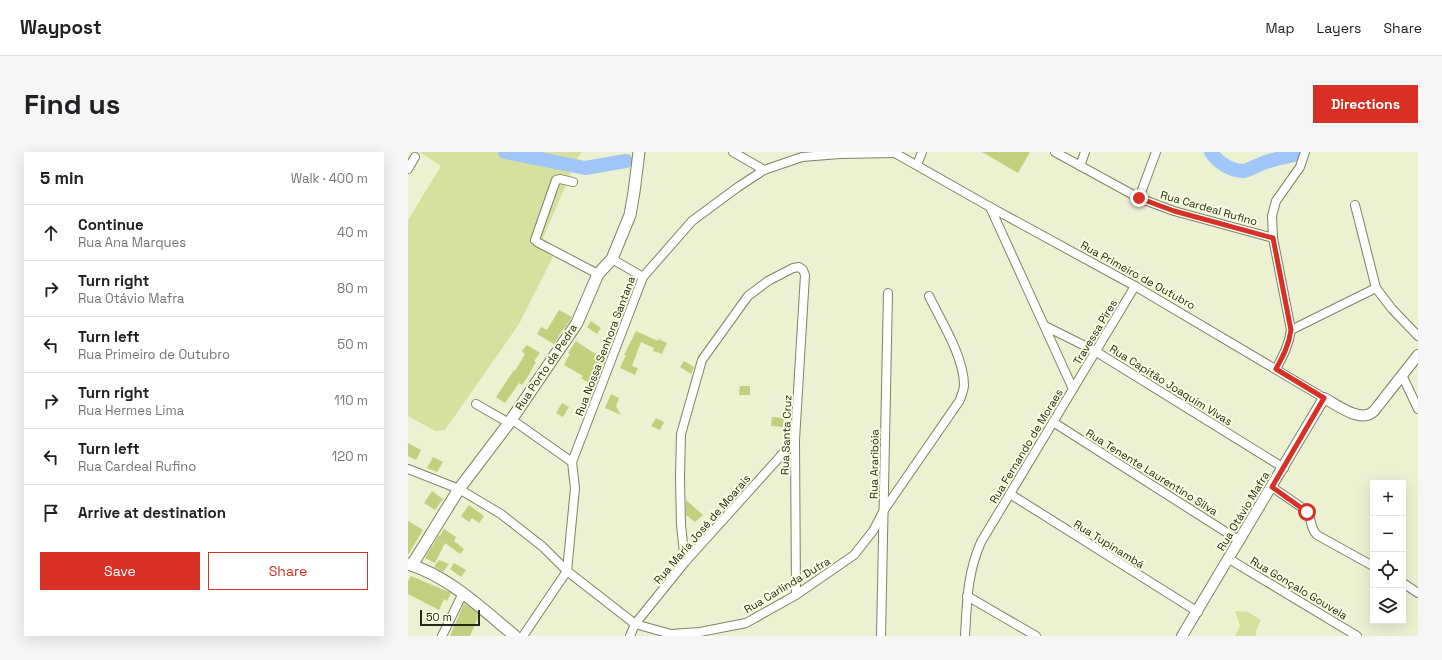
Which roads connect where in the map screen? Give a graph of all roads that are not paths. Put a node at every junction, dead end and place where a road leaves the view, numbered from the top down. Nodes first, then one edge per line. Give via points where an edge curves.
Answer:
1 (639, 152) edge
2 (733, 152) edge
3 (894, 152) edge
4 (922, 152) edge
5 (1055, 152) edge
6 (1085, 152) edge
7 (1156, 152) edge
8 (1305, 152) edge
9 (415, 157) dead end
10 (917, 165) junction
11 (1080, 166) junction
12 (408, 169) edge
13 (764, 170) junction
14 (573, 182) dead end
15 (1139, 198) junction
16 (1355, 205) dead end
17 (990, 207) junction
18 (1273, 238) junction
19 (612, 259) junction
20 (598, 274) junction
21 (644, 277) junction
22 (1135, 286) junction
23 (1376, 288) junction
24 (888, 293) dead end
25 (929, 296) dead end
26 (1045, 326) junction
27 (1291, 330) junction
28 (1418, 336) edge
29 (1095, 352) junction
30 (1418, 355) edge
31 (1276, 369) junction
32 (1402, 375) junction
33 (1073, 389) junction
34 (1324, 398) junction
35 (476, 404) dead end
36 (1417, 405) edge
37 (510, 421) junction
38 (1053, 422) junction
39 (795, 440) junction
40 (572, 462) junction
41 (1284, 468) junction
42 (408, 469) edge
43 (1272, 487) junction
44 (459, 489) junction
45 (1010, 494) junction
46 (884, 510) junction
47 (1240, 540) junction
48 (1229, 559) junction
49 (685, 562) junction
50 (1370, 564) edge
51 (410, 565) edge
52 (567, 571) junction
53 (1406, 585) edge
54 (463, 593) junction
55 (1418, 593) edge
56 (796, 595) junction
57 (967, 596) junction
58 (1198, 612) junction
59 (635, 624) junction
60 (442, 636) edge
61 (515, 636) edge
62 (523, 636) edge
63 (630, 636) edge
64 (881, 636) edge
65 (965, 636) edge
66 (1036, 636) edge
67 (1182, 636) edge
68 (1357, 636) edge

1 - 19 main road, Rua Porto da Pedra via 630,215
2 - 13 street
3 - 10 street, Rua Primeiro de Outubro
3 - 13 street, Rua Nossa Senhora Santana via 802,157
4 - 10 street
5 - 11 street, Rua Cardeal Rufino
6 - 11 street
7 - 15 street
8 - 18 street via 1300,167 1276,201 1272,216
9 - 12 street
10 - 17 street, Rua Primeiro de Outubro
11 - 15 street, Rua Cardeal Rufino
13 - 21 street, Rua Nossa Senhora Santana via 692,221
14 - 20 street via 556,180 535,240
15 - 18 street, Rua Cardeal Rufino via 1174,211
16 - 23 street
17 - 22 street, Rua Primeiro de Outubro
17 - 26 street, Rua Fernando de Moraes
18 - 27 street
19 - 20 main road, Rua Porto da Pedra
19 - 21 street
20 - 37 main road, Rua Porto da Pedra via 577,323
21 - 40 street, Rua Nossa Senhora Santana
22 - 29 street, Travessa Pires
22 - 31 street, Rua Primeiro de Outubro
23 - 27 street
23 - 28 street
24 - 46 street, Rua Araribóia
25 - 46 street, Rua Carlinda Dutra via 957,353 964,386 960,400
26 - 29 street, Rua Capitão Joaquim Vivas
26 - 33 street, Rua Fernando de Moraes
27 - 31 street via 1290,341
29 - 33 street, Travessa Pires
29 - 41 street, Rua Capitão Joaquim Vivas
30 - 32 street
31 - 34 street, Rua Primeiro de Outubro
32 - 34 street, Rua Primeiro de Outubro via 1368,416 1357,416
32 - 36 street
33 - 38 street, Rua Fernando de Moraes
34 - 41 street, Rua Otávio Mafra
35 - 37 street
37 - 40 street
37 - 44 main road, Rua Porto da Pedra
38 - 45 street, Rua Fernando de Moraes
38 - 47 street, Rua Tenente Laurentino Silva
39 - 49 street, Rua Maria José de Moarais
39 - 49 street, Rua Santa Cruz via 805,275 804,270 799,267 768,281 748,296 702,360 681,434 681,517
39 - 56 street, Rua Santa Cruz
40 - 52 street, Rua Nossa Senhora Santana via 575,488
41 - 43 street, Rua Otávio Mafra
42 - 44 street, Rua Carlinda Dutra
43 - 47 street, Rua Otávio Mafra
43 - 50 street via 1307,512 1317,535
44 - 51 main road, Rua Porto da Pedra
44 - 52 street, Rua Carlinda Dutra via 501,514 543,547
45 - 57 street, Rua Fernando de Moraes via 974,558
45 - 58 street, Rua Tupinambá
46 - 56 street, Rua Carlinda Dutra via 873,531 854,555
46 - 64 street, Rua Araribóia
47 - 48 street, Rua Otávio Mafra
48 - 58 street, Rua Otávio Mafra
48 - 68 street, Rua Gonçalo Gouveia
49 - 59 street, Rua Maria José de Moarais
51 - 54 main road via 443,579
52 - 59 street, Rua Carlinda Dutra
52 - 62 street
53 - 55 street
54 - 60 street
54 - 61 main road
56 - 59 street, Rua Carlinda Dutra via 746,623 700,632 671,634
57 - 65 street, Rua Fernando de Moraes
57 - 66 street
58 - 67 street, Rua Otávio Mafra
59 - 63 street, Rua Maria José de Moarais

